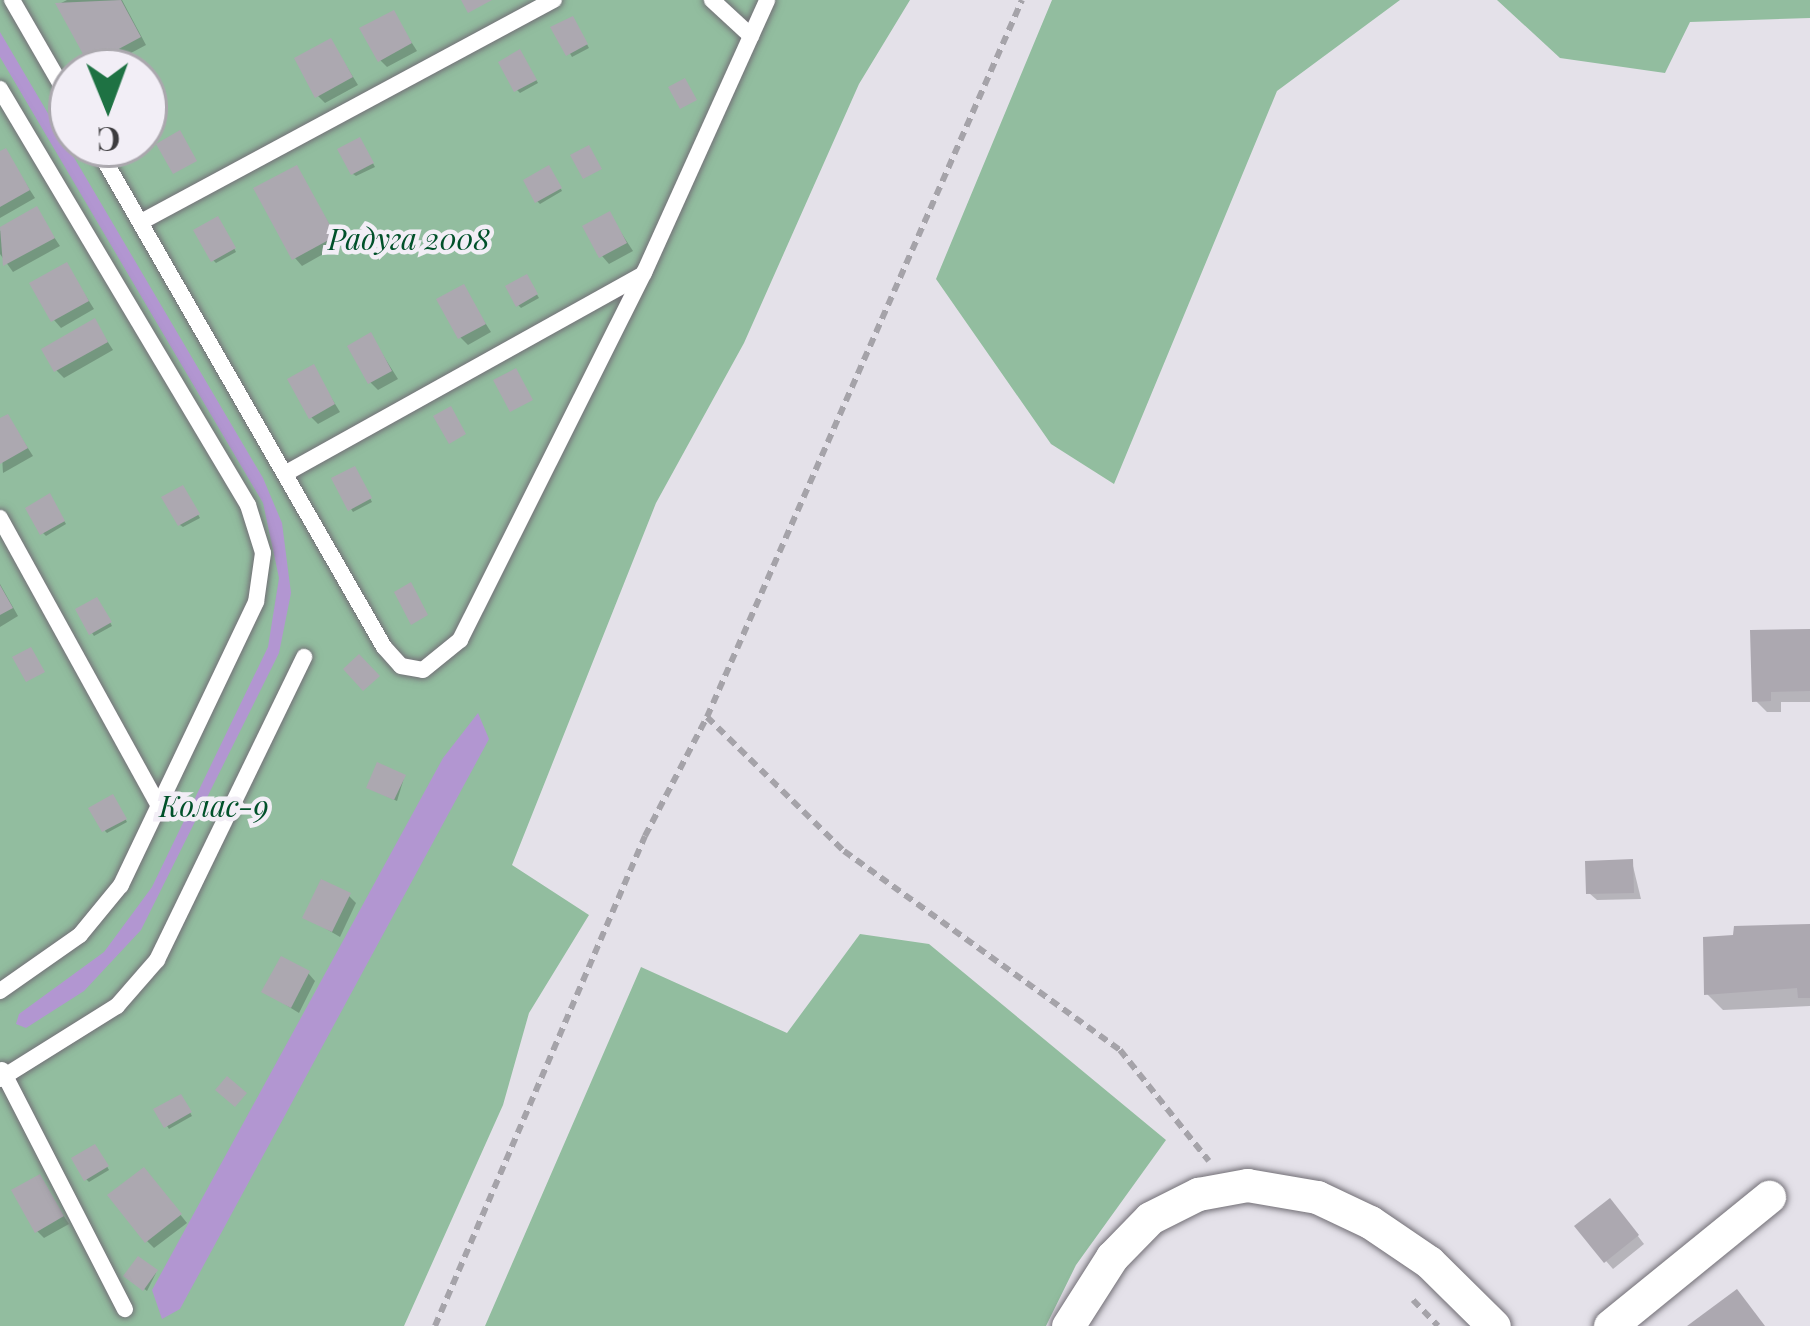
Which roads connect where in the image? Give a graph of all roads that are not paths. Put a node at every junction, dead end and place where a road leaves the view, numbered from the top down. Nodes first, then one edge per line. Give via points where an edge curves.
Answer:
1 (12, 0) edge
2 (554, 0) edge
3 (712, 0) edge
4 (767, 0) edge
5 (751, 36) junction
6 (48, 62) edge
7 (0, 89) edge
8 (109, 168) edge
9 (141, 222) junction
10 (644, 273) junction
11 (286, 472) junction
12 (0, 518) edge
13 (304, 657) dead end
14 (161, 809) junction
15 (0, 991) edge
16 (2, 1074) edge
17 (1769, 1197) dead end
18 (125, 1309) dead end
19 (1069, 1326) edge
20 (1494, 1326) edge
21 (1610, 1326) edge

1 - 6 lane
2 - 9 lane
3 - 5 lane
4 - 5 lane
5 - 10 lane
7 - 14 lane via 258,530 256,602
8 - 9 lane
9 - 11 lane
10 - 11 lane
10 - 11 lane via 460,640 434,668 412,670 392,658
12 - 14 lane
13 - 16 lane via 157,960 117,1006
14 - 15 lane via 102,912
16 - 18 lane
17 - 21 street
19 - 20 street via 1130,1235 1173,1204 1225,1187 1293,1190 1342,1207 1429,1262

